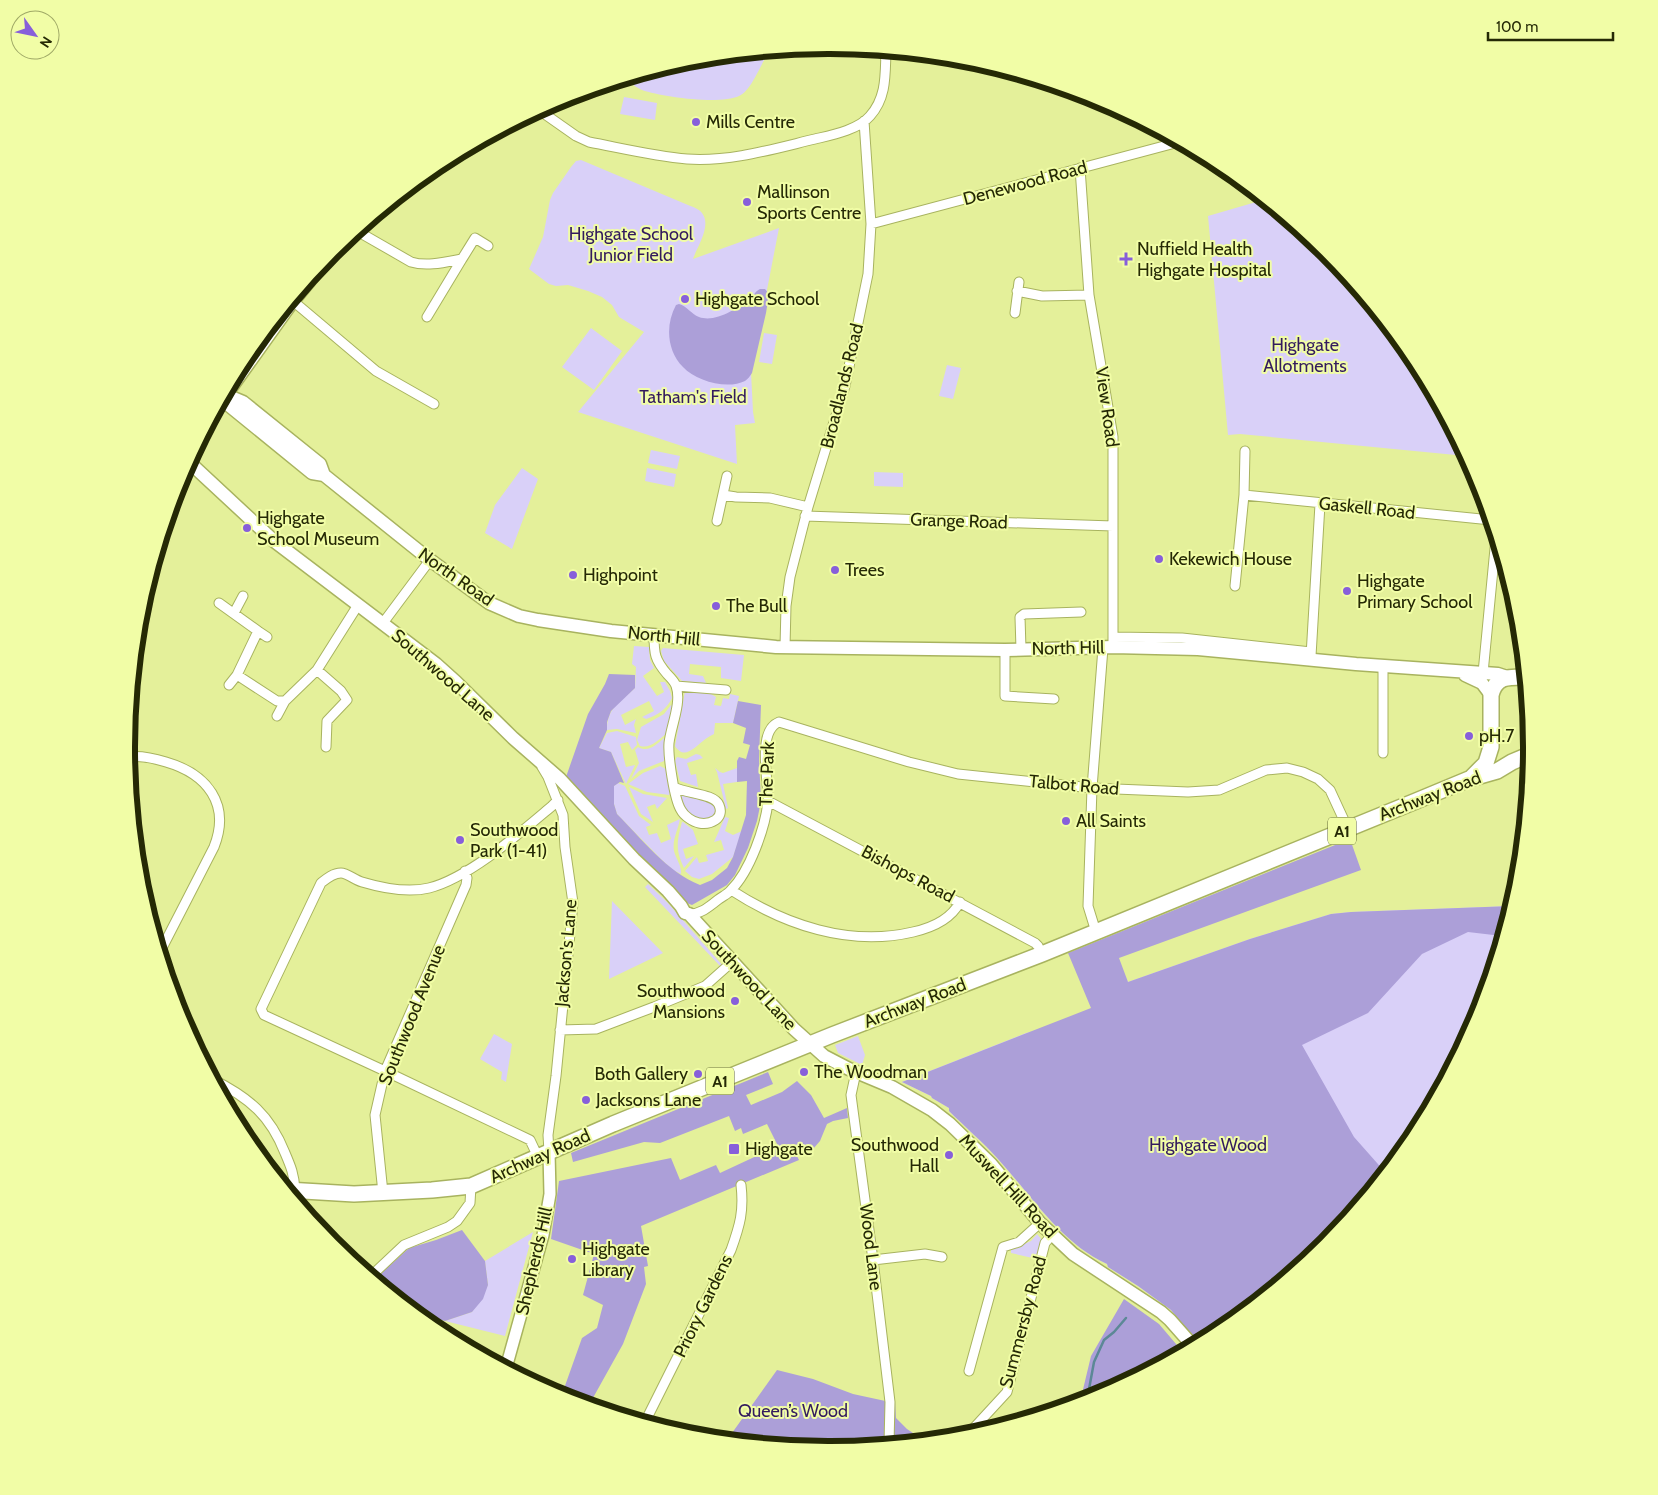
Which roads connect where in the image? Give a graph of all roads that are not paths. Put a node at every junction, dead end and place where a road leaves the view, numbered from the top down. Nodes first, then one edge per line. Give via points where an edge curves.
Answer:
1 (886, 56) edge
2 (546, 115) edge
3 (864, 121) junction
4 (1171, 144) edge
5 (1080, 168) junction
6 (871, 224) junction
7 (363, 234) edge
8 (488, 246) dead end
9 (462, 259) junction
10 (1019, 282) dead end
11 (1018, 291) junction
12 (1089, 294) junction
13 (297, 303) edge
14 (1015, 313) dead end
15 (427, 316) dead end
16 (230, 398) edge
17 (434, 404) dead end
18 (1245, 451) dead end
19 (195, 467) edge
20 (727, 476) dead end
21 (723, 495) junction
22 (1244, 495) junction
23 (1320, 504) junction
24 (808, 507) junction
25 (805, 516) junction
26 (1484, 519) edge
27 (717, 521) dead end
28 (1113, 526) junction
29 (1495, 554) edge
30 (430, 560) junction
31 (1235, 586) dead end
32 (243, 596) dead end
33 (219, 603) dead end
34 (358, 605) junction
35 (1081, 612) dead end
36 (234, 613) junction
37 (383, 623) junction
38 (258, 631) junction
39 (610, 631) joint
40 (654, 636) junction
41 (268, 637) dead end
42 (1110, 644) junction
43 (784, 647) junction
44 (1022, 649) junction
45 (1005, 650) junction
46 (1311, 656) junction
47 (1383, 666) junction
48 (317, 670) junction
49 (237, 675) junction
50 (1507, 677) junction
51 (1519, 677) edge
52 (1485, 684) junction
53 (229, 685) dead end
54 (676, 686) junction
55 (726, 690) dead end
56 (1054, 699) dead end
57 (285, 701) junction
58 (277, 716) dead end
59 (774, 724) joint
60 (326, 747) dead end
61 (1491, 747) junction
62 (1383, 753) dead end
63 (135, 756) edge
64 (1523, 758) edge
65 (537, 760) junction
66 (1512, 762) junction
67 (1469, 780) junction
68 (674, 787) junction
69 (1092, 788) junction
70 (558, 800) junction
71 (768, 801) junction
72 (1348, 829) junction
73 (465, 871) junction
74 (731, 890) junction
75 (960, 902) junction
76 (685, 910) junction
77 (1096, 932) junction
78 (164, 944) edge
79 (1042, 954) junction
80 (732, 962) junction
81 (560, 1030) junction
82 (810, 1044) junction
83 (385, 1071) junction
84 (856, 1072) junction
85 (223, 1085) edge
86 (543, 1155) junction
87 (741, 1185) dead end
88 (292, 1186) edge
89 (471, 1186) junction
90 (295, 1190) edge
91 (383, 1193) junction
92 (1040, 1223) junction
93 (1052, 1235) junction
94 (942, 1257) dead end
95 (873, 1260) junction
96 (375, 1272) edge
97 (1188, 1340) edge
98 (508, 1362) edge
99 (970, 1371) dead end
100 (647, 1417) edge
101 (976, 1425) edge
102 (889, 1438) edge

1 - 3 street via 882,96
2 - 3 street via 588,142 692,159 762,152 831,135
3 - 6 street, Broadlands Road
4 - 5 street, Denewood Road
5 - 6 street, Denewood Road
5 - 12 street, View Road
6 - 24 street, Broadlands Road via 868,274 852,358
7 - 9 street via 418,264
8 - 9 street via 475,238
9 - 15 street
10 - 11 street
11 - 12 street via 1042,296
11 - 14 street
12 - 28 street, View Road via 1113,437
13 - 17 street via 376,371
16 - 30 main road, North Road via 243,402 320,464 324,475
18 - 22 street
19 - 34 main road, Southwood Lane via 274,541
20 - 21 street
21 - 24 street via 770,498
21 - 27 street
22 - 23 street, Gaskell Road
22 - 31 street
23 - 26 street, Gaskell Road
23 - 46 street
24 - 25 street, Broadlands Road
25 - 28 street, Grange Road
25 - 43 street, Broadlands Road via 790,577
28 - 42 street, View Road
29 - 52 street
30 - 37 street
30 - 39 main road, North Road via 489,603 519,616
32 - 36 street
33 - 36 street
34 - 37 main road, Southwood Lane
34 - 48 street
35 - 44 street via 1024,614 1020,617
36 - 38 street
37 - 65 main road, Southwood Lane via 450,676
38 - 41 street
38 - 49 street
39 - 40 main road, North Hill
40 - 43 main road, North Hill
40 - 54 street via 655,655
42 - 44 main road, North Hill
42 - 46 main road, North Hill
42 - 69 street, View Road
43 - 45 main road, North Hill
44 - 45 main road, North Hill
45 - 56 street via 1005,696
46 - 47 main road, North Hill
47 - 52 main road, North Hill via 1453,670
47 - 62 street
48 - 57 street
48 - 60 street via 347,700 327,721
49 - 53 street
49 - 57 street via 277,701
50 - 51 highway, North Hill
50 - 52 highway via 1495,685
50 - 52 main road, North Hill via 1498,674
52 - 61 highway, A1
54 - 55 street
54 - 68 street via 677,709 669,751
57 - 58 street
59 - 69 street, Talbot Road via 787,724 958,774
59 - 71 street, The Park via 768,733 765,760
61 - 66 highway via 1500,758
61 - 67 highway, A1 via 1486,764
63 - 78 street via 180,766 198,777 210,789 220,819 214,847
64 - 66 highway, Archway Road / A1
65 - 70 street, Jackson's Lane
65 - 76 main road, Southwood Lane via 560,779
66 - 67 highway, Archway Road / A1 via 1497,771
67 - 72 highway, Archway Road / A1
68 - 68 street via 712,798 720,810 718,819 706,824 690,819 681,811
69 - 72 street, Talbot Road via 1219,790 1266,770 1287,768 1318,779 1330,790
69 - 77 street, View Road via 1088,906
70 - 73 street via 496,851
70 - 81 street, Jackson's Lane via 563,815 573,903
71 - 74 street, The Park via 754,851
71 - 75 street, Bishops Road
72 - 77 highway, Archway Road / A1
73 - 83 street, Southwood Avenue via 466,886
73 - 83 street via 448,881 417,889 382,886 342,873 330,876 320,883 261,1009 264,1015
74 - 75 street via 798,924 827,933 854,936 875,937 921,930 953,913
74 - 76 street, The Park via 697,914
75 - 79 street, Bishops Road via 1035,943
76 - 80 main road, Southwood Lane
77 - 79 highway, Archway Road / A1
79 - 82 highway, Archway Road / A1
80 - 81 street via 705,986 654,1007 596,1029
80 - 82 main road, Southwood Lane
81 - 86 street, Jackson's Lane
82 - 84 main road, Muswell Hill Road via 824,1056
82 - 86 highway, Archway Road / A1
83 - 86 street via 530,1140
83 - 91 street, Southwood Avenue via 375,1115
84 - 92 main road, Muswell Hill Road via 892,1086 950,1124 991,1164
84 - 95 street, Wood Lane via 851,1095
85 - 88 street via 252,1103 268,1119 294,1175
86 - 89 highway, Archway Road / A1
86 - 98 street, Shepherds Hill via 550,1194 543,1235
87 - 100 street, Priory Gardens via 742,1215 736,1236
89 - 91 highway, Archway Road / A1
89 - 96 street via 470,1204 457,1221 404,1244
90 - 91 highway, Archway Road / A1
92 - 93 main road, Muswell Hill Road
92 - 99 street via 1019,1242 1003,1247
93 - 97 main road, Muswell Hill Road via 1073,1254 1161,1312
93 - 101 street, Summersby Road via 1045,1243 1007,1392
94 - 95 street via 925,1254
95 - 102 street, Wood Lane via 890,1402

